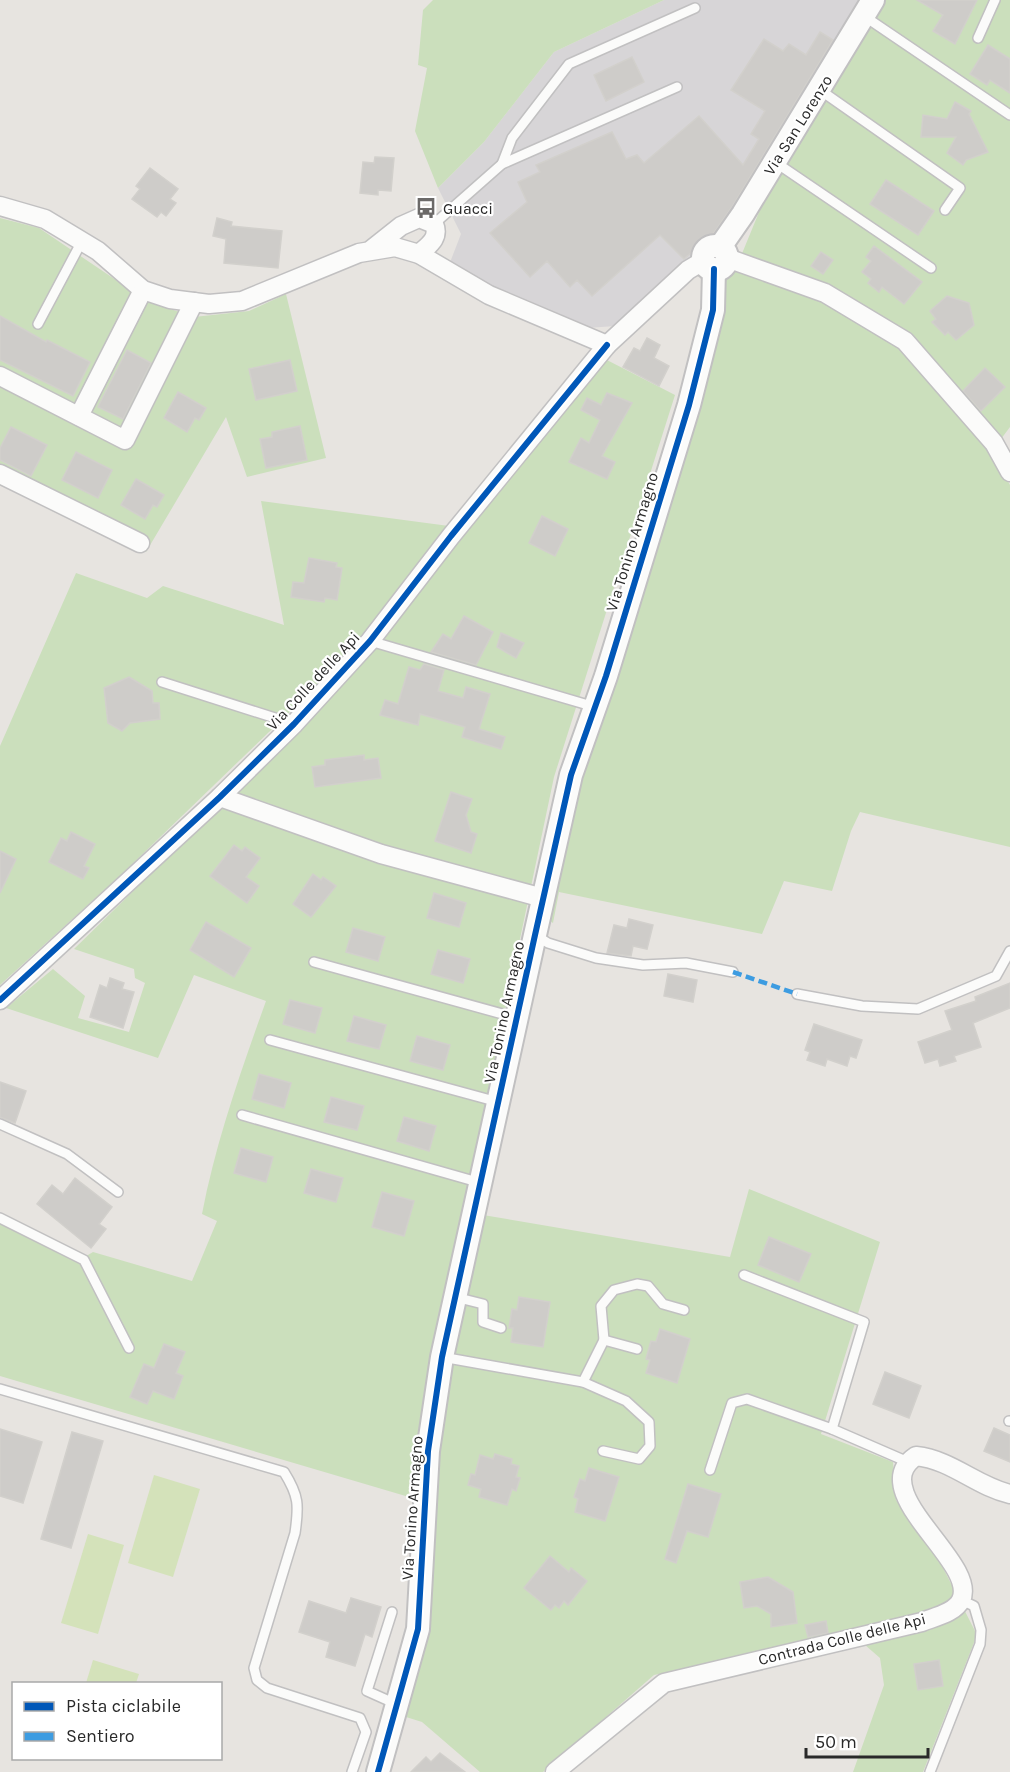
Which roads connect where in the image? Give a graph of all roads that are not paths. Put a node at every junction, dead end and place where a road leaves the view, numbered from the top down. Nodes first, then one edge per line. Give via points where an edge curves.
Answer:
1 (995, 0) edge
2 (695, 8) dead end
3 (868, 8) edge
4 (978, 38) dead end
5 (677, 87) dead end
6 (820, 90) junction
7 (1010, 115) edge
8 (775, 162) junction
9 (502, 164) junction
10 (0, 206) edge
11 (945, 210) dead end
12 (434, 224) junction
13 (81, 241) junction
14 (372, 249) junction
15 (419, 254) junction
16 (716, 259) junction
17 (931, 268) dead end
18 (143, 290) junction
19 (194, 302) junction
20 (38, 324) dead end
21 (607, 345) junction
22 (0, 376) edge
23 (79, 416) junction
24 (1010, 472) edge
25 (0, 474) edge
26 (140, 543) dead end
27 (370, 641) junction
28 (162, 682) dead end
29 (595, 707) junction
30 (294, 724) junction
31 (220, 797) junction
32 (543, 898) junction
33 (535, 935) junction
34 (1010, 951) edge
35 (314, 962) dead end
36 (733, 972) dead end
37 (797, 994) dead end
38 (0, 1000) edge
39 (517, 1018) junction
40 (270, 1040) dead end
41 (498, 1102) junction
42 (242, 1115) dead end
43 (0, 1124) edge
44 (481, 1183) junction
45 (118, 1192) dead end
46 (0, 1218) edge
47 (744, 1275) dead end
48 (455, 1297) junction
49 (684, 1310) dead end
50 (501, 1328) dead end
51 (604, 1341) junction
52 (129, 1348) dead end
53 (637, 1349) dead end
54 (442, 1357) junction
55 (583, 1382) junction
56 (0, 1389) edge
57 (832, 1429) junction
58 (603, 1451) dead end
59 (908, 1462) junction
60 (710, 1470) dead end
61 (1009, 1491) edge
62 (961, 1600) junction
63 (392, 1612) dead end
64 (398, 1705) junction
65 (352, 1772) edge
66 (378, 1772) edge
67 (555, 1772) edge
68 (930, 1772) edge

1 - 4 lane
2 - 9 lane via 569,64 512,138
3 - 6 street, Via San Lorenzo
3 - 7 lane
5 - 9 lane
6 - 8 street, Via San Lorenzo
6 - 11 lane via 960,188
8 - 16 street, Via San Lorenzo
8 - 17 lane
9 - 12 lane
10 - 13 street via 45,219
12 - 14 street via 419,218 401,226
12 - 15 street via 436,236
13 - 18 street via 99,251
13 - 20 lane
14 - 15 street via 395,247
14 - 19 street via 242,301
15 - 21 street via 489,295
16 - 21 street, Via Colle delle Api via 688,270
16 - 24 street via 825,293 905,341 994,443
16 - 29 street, Via Tonino Armagno via 713,310 689,405
18 - 19 street
18 - 23 street
19 - 23 street via 125,440
21 - 27 street, Via Colle delle Api
22 - 23 street
25 - 26 street
27 - 29 lane
27 - 30 street, Via Colle delle Api
28 - 30 lane
29 - 32 street, Via Tonino Armagno via 572,775
30 - 31 street, Via Colle delle Api
31 - 32 street via 381,854
31 - 38 street, Via Colle delle Api
32 - 33 street, Via Tonino Armagno
33 - 36 lane via 596,958 643,965 686,963
33 - 39 street, Via Tonino Armagno
34 - 37 lane via 996,976 918,1009 862,1006
35 - 39 lane
39 - 41 street, Via Tonino Armagno
40 - 41 lane
41 - 44 street, Via Tonino Armagno
42 - 44 lane
43 - 45 lane via 67,1154
44 - 48 street, Via Tonino Armagno
46 - 52 lane via 84,1260
47 - 57 lane via 864,1322
48 - 50 lane via 483,1305 483,1322
48 - 54 street, Via Tonino Armagno
49 - 51 lane via 663,1304 648,1286 637,1284 614,1290 601,1306
51 - 53 lane
51 - 55 lane
54 - 55 lane
54 - 64 street, Via Tonino Armagno via 428,1451 418,1629
55 - 58 lane via 626,1401 649,1422 650,1446 639,1459
56 - 65 lane via 284,1472 297,1493 298,1513 254,1668 256,1680 267,1688 360,1718 366,1732
57 - 59 lane
57 - 60 lane via 747,1399 732,1403
59 - 61 street via 916,1456 937,1458
59 - 62 street via 903,1476 904,1492 918,1518 947,1555 963,1589
62 - 67 street, Contrada Colle delle Api via 954,1609 922,1622 664,1683
62 - 68 lane via 974,1606 981,1630 980,1644
63 - 64 lane via 367,1691
64 - 66 street, Via Tonino Armagno

